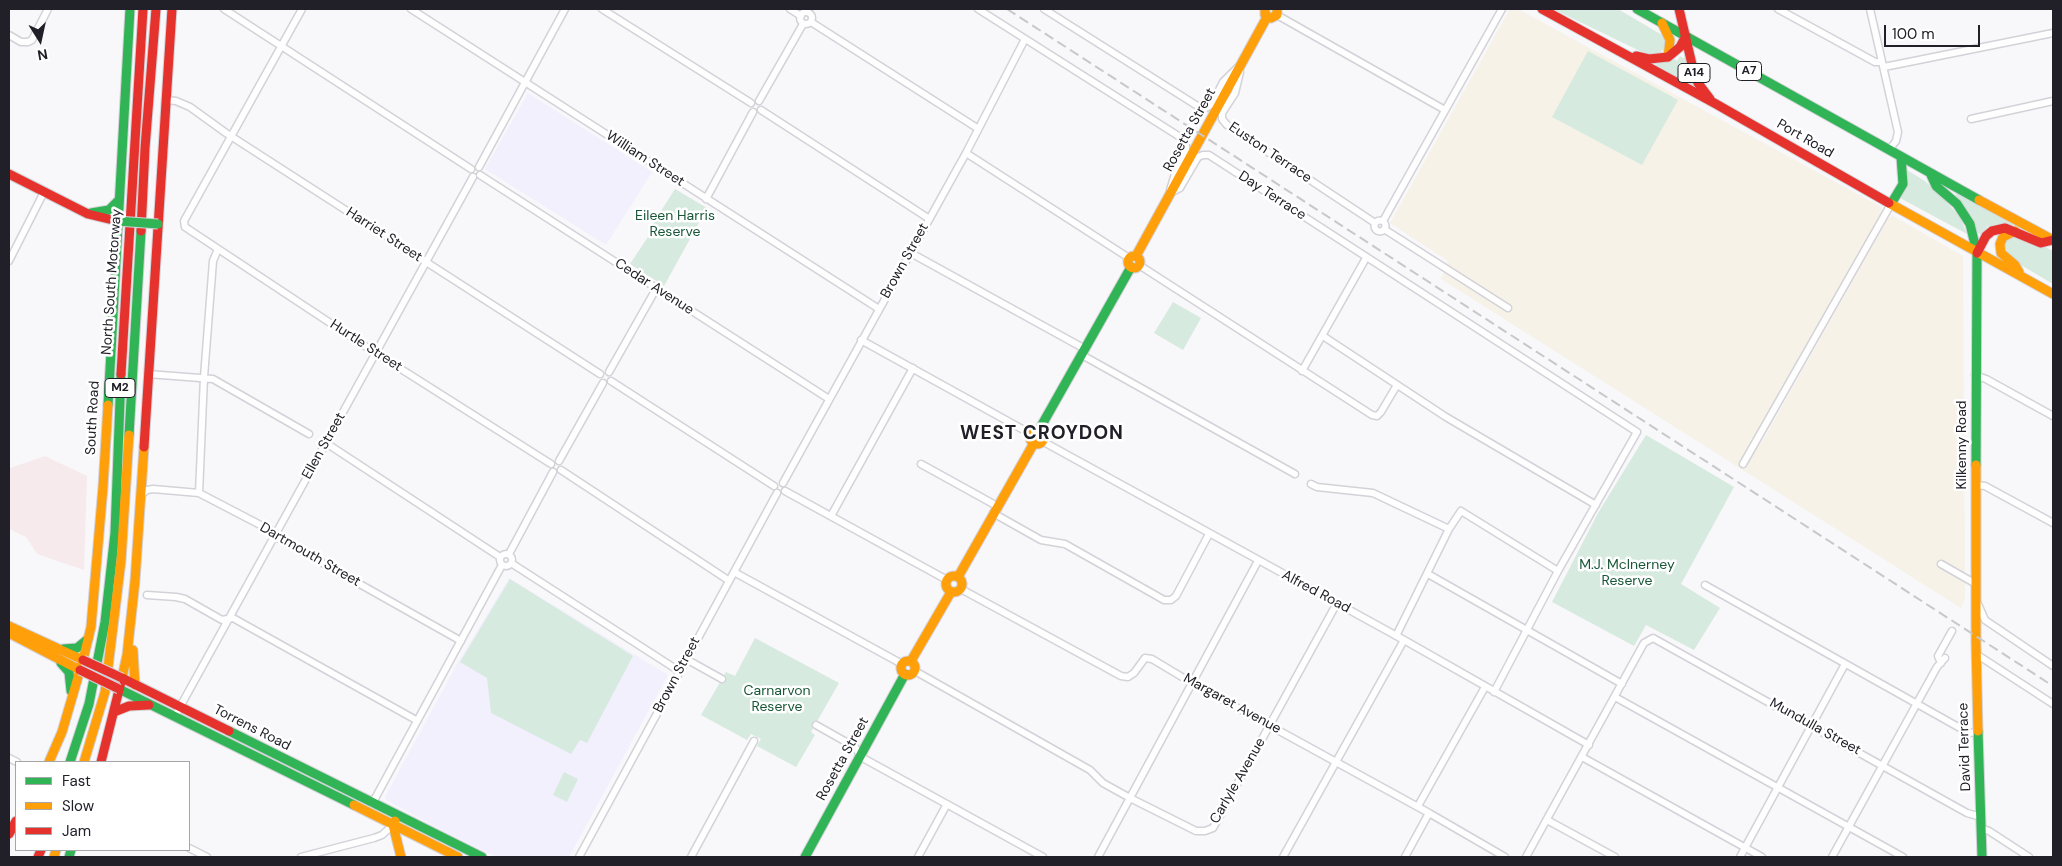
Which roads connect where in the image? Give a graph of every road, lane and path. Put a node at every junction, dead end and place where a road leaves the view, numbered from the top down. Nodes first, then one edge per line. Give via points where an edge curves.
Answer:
1 (48, 9) edge
2 (130, 9) edge
3 (143, 9) edge
4 (156, 9) edge
5 (172, 9) edge
6 (224, 9) edge
7 (302, 9) edge
8 (411, 9) edge
9 (565, 9) edge
10 (602, 9) edge
11 (790, 9) edge
12 (978, 9) edge
13 (1044, 9) edge
14 (1502, 9) edge
15 (1542, 9) edge
16 (1637, 9) edge
17 (1680, 9) edge
18 (1778, 9) edge
19 (1870, 9) edge
20 (810, 11) edge
21 (1277, 12) edge
22 (1266, 13) edge
23 (801, 16) junction
24 (811, 22) junction
25 (1662, 23) junction
26 (803, 24) junction
27 (2053, 33) edge
28 (9, 36) edge
29 (1686, 36) junction
30 (1025, 38) junction
31 (281, 45) junction
32 (1629, 56) junction
33 (1668, 57) junction
34 (1241, 64) junction
35 (1883, 64) junction
36 (525, 82) junction
37 (166, 100) junction
38 (759, 101) junction
39 (2053, 101) edge
40 (750, 103) junction
41 (1716, 104) junction
42 (761, 110) junction
43 (1445, 110) junction
44 (753, 112) junction
45 (1972, 118) dead end
46 (977, 128) junction
47 (231, 137) junction
48 (1889, 150) junction
49 (966, 153) junction
50 (1901, 157) junction
51 (479, 167) junction
52 (471, 169) junction
53 (9, 174) edge
54 (1931, 174) junction
55 (476, 176) junction
56 (44, 192) junction
57 (1170, 194) junction
58 (706, 199) junction
59 (118, 201) junction
60 (1891, 204) junction
61 (88, 214) junction
62 (928, 218) junction
63 (117, 221) junction
64 (1383, 222) junction
65 (1375, 223) junction
66 (158, 224) junction
67 (1384, 229) junction
68 (2015, 231) junction
69 (2053, 240) edge
70 (218, 249) junction
71 (909, 252) junction
72 (1977, 253) junction
73 (1366, 258) junction
74 (9, 261) edge
75 (1134, 261) junction
76 (426, 262) junction
77 (2022, 277) junction
78 (656, 289) junction
79 (2053, 294) edge
80 (1508, 308) dead end
81 (879, 309) junction
82 (1323, 336) junction
83 (861, 340) junction
84 (375, 352) junction
85 (1083, 352) junction
86 (913, 368) junction
87 (1302, 371) junction
88 (609, 372) junction
89 (148, 374) junction
90 (600, 374) junction
91 (1975, 376) junction
92 (204, 377) junction
93 (611, 381) junction
94 (603, 383) junction
95 (1397, 385) junction
96 (829, 399) junction
97 (2053, 416) edge
98 (309, 434) dead end
99 (1036, 437) junction
100 (326, 443) junction
101 (559, 461) junction
102 (551, 464) junction
103 (921, 464) dead end
104 (1743, 464) dead end
105 (561, 470) junction
106 (553, 472) junction
107 (1295, 474) dead end
108 (783, 483) junction
109 (1311, 484) dead end
110 (1976, 485) junction
111 (774, 486) junction
112 (785, 491) junction
113 (199, 493) junction
114 (777, 493) junction
115 (140, 500) junction
116 (1596, 505) junction
117 (995, 510) junction
118 (831, 516) junction
119 (2053, 523) edge
120 (1449, 529) junction
121 (1209, 534) junction
122 (275, 535) junction
123 (509, 554) junction
124 (500, 557) junction
125 (1258, 561) junction
126 (511, 563) junction
127 (1941, 564) dead end
128 (502, 565) junction
129 (1558, 571) junction
130 (734, 572) junction
131 (1428, 574) junction
132 (958, 577) junction
133 (728, 580) junction
134 (947, 580) junction
135 (1976, 584) junction
136 (1705, 585) dead end
137 (961, 589) junction
138 (951, 592) junction
139 (147, 595) dead end
140 (1976, 596) junction
141 (1337, 603) junction
142 (228, 619) junction
143 (9, 626) edge
144 (130, 629) junction
145 (1528, 630) junction
146 (1952, 631) dead end
147 (9, 633) edge
148 (1396, 636) junction
149 (1976, 636) joint
150 (88, 639) junction
151 (1404, 640) junction
152 (461, 641) junction
153 (60, 649) junction
154 (1976, 654) junction
155 (54, 657) junction
156 (686, 659) junction
157 (83, 660) junction
158 (1845, 664) junction
159 (2053, 666) edge
160 (906, 667) junction
161 (80, 670) junction
162 (679, 670) junction
163 (915, 671) joint
164 (122, 678) junction
165 (722, 679) dead end
166 (1192, 683) junction
167 (1622, 684) junction
168 (135, 685) junction
169 (1485, 687) junction
170 (119, 689) junction
171 (1494, 692) junction
172 (72, 696) junction
173 (1615, 697) junction
174 (1916, 704) junction
175 (2053, 704) edge
176 (154, 705) junction
177 (178, 711) junction
178 (114, 712) junction
179 (416, 720) junction
180 (1270, 724) junction
181 (1811, 724) junction
182 (816, 725) dead end
183 (1978, 732) junction
184 (754, 741) dead end
185 (1589, 746) junction
186 (861, 757) junction
187 (1582, 757) junction
188 (49, 761) edge
189 (70, 761) edge
190 (84, 761) edge
191 (100, 761) edge
192 (1337, 761) junction
193 (1883, 765) junction
194 (1776, 787) junction
195 (1130, 798) junction
196 (372, 804) junction
197 (947, 804) junction
198 (1418, 806) junction
199 (1429, 813) junction
200 (1981, 816) junction
201 (1547, 820) junction
202 (396, 821) junction
203 (15, 823) edge
204 (1849, 828) junction
205 (1981, 828) junction
206 (9, 834) edge
207 (190, 848) edge
208 (1745, 848) junction
209 (1031, 854) edge
210 (207, 857) edge
211 (301, 857) edge
212 (401, 857) edge
213 (458, 857) edge
214 (482, 857) edge
215 (579, 857) edge
216 (691, 857) edge
217 (805, 857) edge
218 (918, 857) edge
219 (1043, 857) edge
220 (1098, 857) edge
221 (1283, 857) edge
222 (1405, 857) edge
223 (1506, 857) edge
224 (1526, 857) edge
225 (1615, 857) edge
226 (1740, 857) edge
227 (1762, 857) edge
228 (1832, 857) edge
229 (1902, 857) edge
230 (1982, 857) edge
231 (2029, 857) edge

1 - 28 street via 32,40 21,42
2 - 59 main road, South Road
3 - 189 main road, North South Motorway / M2 via 121,367 115,533 105,622 89,704
4 - 190 main road, North South Motorway / M2 via 144,157 120,571 105,692
5 - 37 main road
6 - 31 street
7 - 31 street
8 - 36 street, William Street
9 - 36 street
10 - 40 street
11 - 23 street
12 - 30 street
13 - 34 street via 1199,107 1206,108 1212,104 1223,82
14 - 43 street
15 - 32 main road, Port Road
16 - 25 main road, A7
17 - 29 main road, A14
18 - 35 street
19 - 35 street
20 - 23 street
20 - 24 street
21 - 22 main road via 1273,18
21 - 43 street
22 - 34 main road, Rosetta Street
23 - 26 street
24 - 26 street
24 - 46 street
25 - 29 main road, A7
25 - 33 main road via 1670,40
26 - 38 street
27 - 35 street
29 - 33 main road, A14
29 - 41 main road, A14 via 1698,84
29 - 48 main road, A7
30 - 46 street, Brown Street
30 - 57 street via 1180,137 1186,151 1171,184
31 - 47 street
31 - 52 street
32 - 33 main road, A14 via 1650,60
32 - 41 main road, Port Road
34 - 57 main road, Rosetta Street
34 - 65 street, Euston Terrace via 1235,93 1223,113 1222,119 1227,125
35 - 48 street via 1898,132
36 - 51 street
36 - 58 street, William Street
37 - 47 street, Harriet Street via 174,100 190,108
37 - 66 main road
38 - 40 street
38 - 42 street
39 - 45 street
40 - 44 street
41 - 60 main road, Port Road
42 - 44 street
42 - 62 street
43 - 64 street
44 - 58 street
46 - 49 street, Brown Street
47 - 70 street, Hurtle Street via 184,221 188,230
47 - 76 street, Harriet Street
48 - 50 main road, A7
49 - 62 street, Brown Street
49 - 75 street
50 - 54 main road, A7
50 - 60 main road via 1903,184
51 - 52 street
51 - 55 street via 481,170
52 - 55 street via 470,174
53 - 56 main road
54 - 69 main road, A7
54 - 72 main road, Kilkenny Road via 1936,186 1957,204 1970,224
55 - 76 street, Ellen Street
55 - 78 street, Cedar Avenue
56 - 61 main road
56 - 74 street
57 - 73 street, Day Terrace via 1180,188 1198,157 1209,155
57 - 75 main road, Rosetta Street
58 - 81 street, William Street
59 - 61 main road via 109,210
59 - 63 main road, South Road
60 - 72 main road, Port Road
60 - 104 street
61 - 63 main road
62 - 71 street, Brown Street
63 - 66 main road, bridge
63 - 150 main road, South Road via 103,487
64 - 65 street
64 - 67 street
65 - 67 street via 1376,231
66 - 89 main road
67 - 80 street
68 - 69 main road via 2042,243
68 - 72 main road via 2004,228 1992,231
68 - 77 main road via 2003,237 2000,253 2015,265
70 - 84 street, Hurtle Street
70 - 92 street via 212,261
71 - 81 street, Brown Street
71 - 85 street
72 - 77 main road, Port Road
72 - 91 main road, Kilkenny Road
73 - 82 street
73 - 116 street, Day Terrace via 1637,432
75 - 85 main road, Rosetta Street
75 - 87 street
76 - 84 street, Ellen Street
76 - 90 street, Harriet Street
77 - 79 main road, Port Road
78 - 88 street
78 - 96 street, Cedar Avenue
81 - 83 street, Brown Street
82 - 87 street
82 - 95 street
83 - 86 street, Alfred Road
83 - 96 street, Brown Street
84 - 100 street, Ellen Street
84 - 102 street, Hurtle Street
85 - 99 main road, Rosetta Street
85 - 107 street
86 - 99 street, Alfred Road
86 - 118 street
87 - 95 street via 1377,416
88 - 90 street
88 - 93 street
89 - 92 street
89 - 115 main road
90 - 94 street
91 - 97 street
91 - 110 main road, Kilkenny Road
92 - 98 street via 214,379
92 - 113 street
93 - 94 street
93 - 111 street
94 - 101 street
95 - 116 street
96 - 108 street, Brown Street
99 - 117 main road, Rosetta Street
99 - 121 street, Alfred Road
100 - 122 street, Ellen Street
100 - 124 street
101 - 102 street
101 - 105 street
102 - 106 street
103 - 117 street
105 - 106 street
105 - 133 street
106 - 123 street
108 - 111 street
108 - 112 street
109 - 120 street via 1373,494
110 - 119 street via 1985,486
110 - 135 main road, Kilkenny Road
111 - 114 street
112 - 114 street
112 - 118 street
113 - 115 street, Dartmouth Street via 153,489 144,492
113 - 122 street, Dartmouth Street
114 - 130 street, Brown Street
115 - 144 main road
116 - 129 street
117 - 121 street via 1041,540 1065,544 1164,600 1176,596
117 - 132 main road, Rosetta Street
118 - 134 street
120 - 129 street via 1461,511
120 - 131 street
121 - 125 street, Alfred Road
122 - 142 street, Ellen Street
122 - 152 street, Dartmouth Street
123 - 124 street
123 - 126 street
124 - 128 street
125 - 141 street, Alfred Road
125 - 166 street
126 - 128 street
126 - 162 street
127 - 135 street
128 - 152 street
129 - 145 street
130 - 133 street, Brown Street
130 - 160 street
131 - 145 street
131 - 148 street
132 - 134 main road
132 - 137 main road via 962,581
133 - 156 street, Brown Street
134 - 138 main road via 946,586
135 - 140 main road, Kilkenny Road
136 - 158 street
137 - 138 main road
137 - 166 street, Margaret Avenue via 1121,676 1128,677 1134,673 1145,658
138 - 160 main road, Rosetta Street
139 - 142 street via 185,599 222,620
140 - 149 main road, Kilkenny Road
140 - 159 street via 1985,620
141 - 148 street, Alfred Road
141 - 180 street, Carlyle Avenue
142 - 177 street, Ellen Street
142 - 179 street via 235,619
143 - 153 main road, Torrens Road
144 - 164 main road
144 - 168 main road
145 - 167 street
145 - 171 street
146 - 174 street via 1938,656 1943,661
147 - 155 main road, Torrens Road
148 - 151 street, Alfred Road
149 - 154 main road, David Terrace
150 - 153 main road via 77,648
150 - 157 main road, South Road
151 - 169 street, Alfred Road
151 - 192 street
152 - 179 street
153 - 157 main road, Torrens Road
154 - 175 street
154 - 183 main road, David Terrace
155 - 161 main road, Torrens Road
155 - 172 main road via 69,672
156 - 162 street, Brown Street
156 - 165 street
157 - 161 main road, South Road
157 - 164 main road, Torrens Road, bridge
158 - 174 street
158 - 181 street
160 - 163 main road via 915,666
160 - 186 main road, Rosetta Street
161 - 170 main road, Torrens Road, bridge
161 - 172 main road, South Road
162 - 215 street, Brown Street
163 - 195 street via 1090,770 1103,783
164 - 168 main road, Torrens Road
164 - 170 main road
166 - 180 street, Margaret Avenue
166 - 195 street
167 - 173 street
167 - 181 street, Mundulla Street via 1644,643 1653,638
168 - 177 main road, Torrens Road
169 - 171 street, Alfred Road
169 - 198 street
170 - 176 main road, Torrens Road
170 - 178 main road
171 - 185 street, Alfred Road
172 - 188 main road, South Road
173 - 185 street
173 - 194 street
174 - 183 street via 1969,733
174 - 193 street
176 - 177 main road, Torrens Road
176 - 178 main road via 137,705
177 - 196 main road, Torrens Road
177 - 202 main road, Torrens Road
178 - 191 main road
179 - 196 street
180 - 192 street, Margaret Avenue
180 - 195 street, Carlyle Avenue via 1213,828 1196,831
181 - 193 street, Mundulla Street
181 - 194 street
182 - 186 street via 855,747
183 - 200 main road, David Terrace
184 - 216 street
185 - 187 street
186 - 197 street
186 - 217 main road, Rosetta Street
187 - 201 street
187 - 208 street
192 - 198 street, Margaret Avenue
192 - 221 street
193 - 200 street, Mundulla Street via 1968,813
193 - 204 street
194 - 204 street
194 - 208 street
195 - 220 street
196 - 202 main road, Torrens Road
197 - 209 street
197 - 218 street
198 - 199 street, Margaret Avenue
199 - 222 street
199 - 223 street, Margaret Avenue
200 - 205 main road, David Terrace
201 - 224 street
201 - 225 street
202 - 211 street via 382,835
202 - 212 main road
202 - 213 main road, Torrens Road
202 - 214 main road, Torrens Road
203 - 206 main road
204 - 228 street
204 - 229 street
205 - 230 main road, David Terrace
205 - 231 street
207 - 210 street
208 - 226 street
208 - 227 street
209 - 219 street

